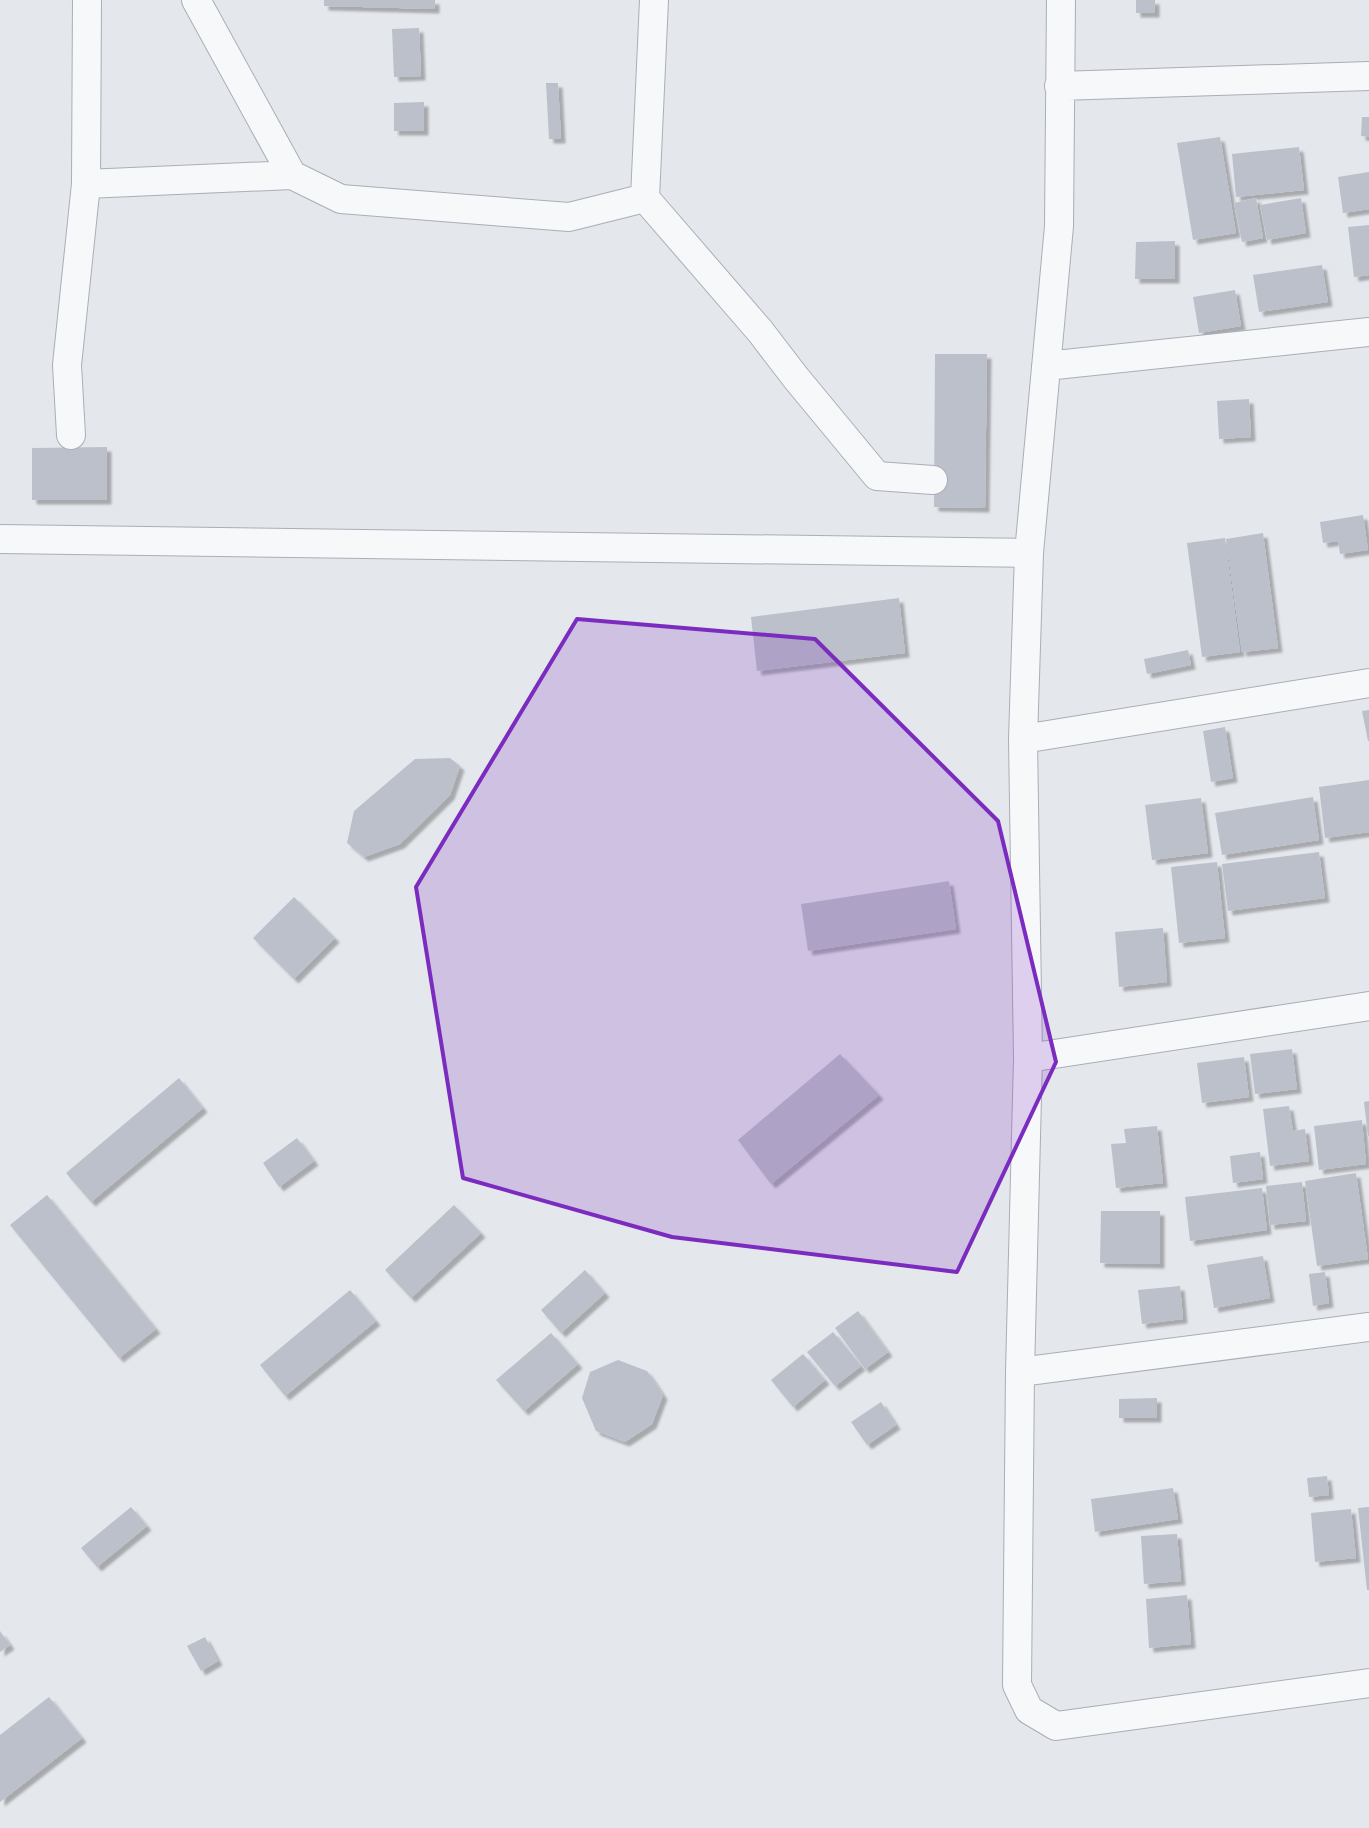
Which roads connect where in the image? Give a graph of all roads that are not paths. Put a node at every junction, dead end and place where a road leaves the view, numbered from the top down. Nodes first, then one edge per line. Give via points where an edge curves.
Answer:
1 (86, 0) edge
2 (196, 0) edge
3 (654, 0) edge
4 (1061, 0) edge
5 (1369, 76) edge
6 (1059, 86) junction
7 (292, 175) junction
8 (86, 184) junction
9 (645, 198) junction
10 (1369, 332) edge
11 (1046, 366) junction
12 (71, 435) dead end
13 (933, 480) dead end
14 (0, 539) edge
15 (1029, 553) junction
16 (1369, 683) edge
17 (1023, 739) junction
18 (1369, 1006) edge
19 (1028, 1058) junction
20 (1369, 1327) edge
21 (1020, 1372) junction
22 (1369, 1683) edge

1 - 8 street
2 - 7 street
3 - 9 street
4 - 6 street
5 - 6 street
6 - 11 street via 1059,226
7 - 8 street
7 - 9 street via 341,199 569,216
8 - 12 street via 67,365
9 - 13 street via 760,331 877,476
10 - 11 street
11 - 15 street
14 - 15 street
15 - 17 street
16 - 17 street
17 - 19 street
18 - 19 street
19 - 21 street
20 - 21 street
21 - 22 street via 1016,1685 1029,1710 1056,1726

